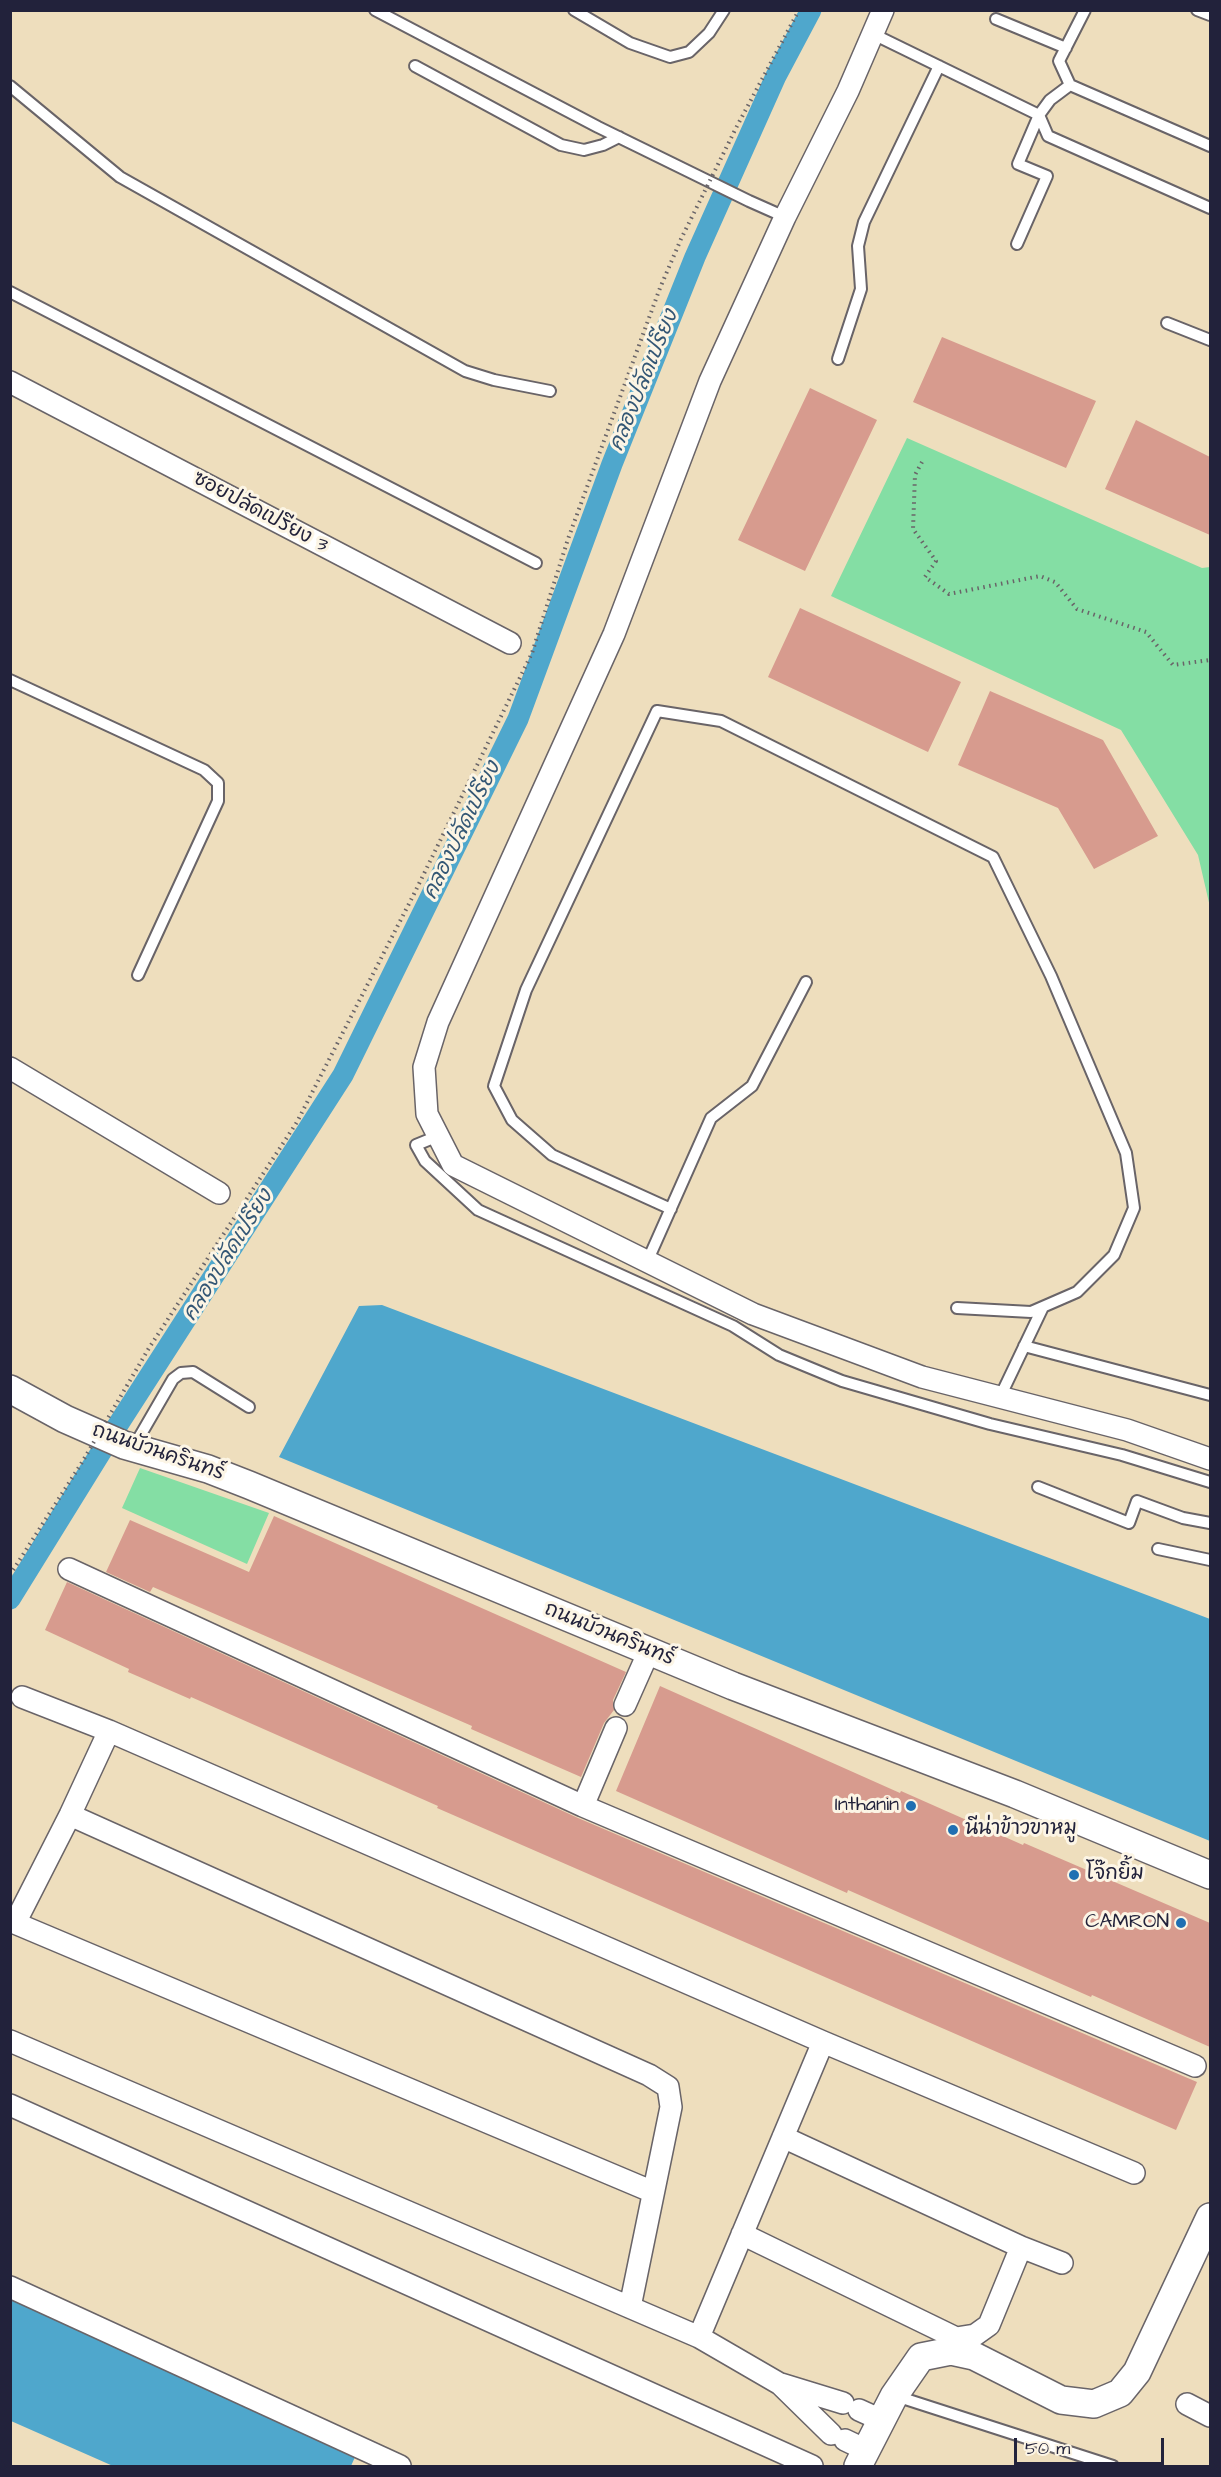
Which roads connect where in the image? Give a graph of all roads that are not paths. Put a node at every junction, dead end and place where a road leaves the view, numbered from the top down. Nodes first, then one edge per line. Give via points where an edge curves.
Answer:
1 (375, 10) edge
2 (574, 10) edge
3 (724, 10) edge
4 (883, 10) edge
5 (1085, 10) edge
6 (1197, 10) edge
7 (1210, 15) edge
8 (996, 19) dead end
9 (873, 34) junction
10 (1066, 48) junction
11 (415, 66) dead end
12 (939, 66) junction
13 (1070, 85) junction
14 (10, 86) edge
15 (1039, 115) junction
16 (619, 137) junction
17 (1210, 146) edge
18 (1210, 208) edge
19 (784, 217) junction
20 (1017, 244) dead end
21 (10, 292) edge
22 (1167, 323) dead end
23 (1210, 340) edge
24 (838, 359) dead end
25 (10, 382) edge
26 (550, 391) dead end
27 (536, 563) dead end
28 (510, 643) dead end
29 (10, 680) edge
30 (138, 975) dead end
31 (806, 982) dead end
32 (10, 1068) edge
33 (438, 1136) junction
34 (219, 1193) dead end
35 (671, 1209) junction
36 (647, 1262) junction
37 (1043, 1307) junction
38 (957, 1308) dead end
39 (1024, 1346) junction
40 (10, 1389) edge
41 (1210, 1395) edge
42 (1000, 1397) junction
43 (249, 1407) dead end
44 (128, 1447) junction
45 (1210, 1459) edge
46 (1210, 1482) edge
47 (1038, 1487) dead end
48 (1210, 1523) edge
49 (1158, 1549) dead end
50 (1210, 1560) edge
51 (69, 1569) dead end
52 (649, 1651) junction
53 (22, 1697) dead end
54 (625, 1705) dead end
55 (616, 1728) dead end
56 (109, 1731) junction
57 (583, 1806) junction
58 (70, 1815) junction
59 (1210, 1875) edge
60 (13, 1922) edge
61 (10, 2041) edge
62 (823, 2042) junction
63 (1195, 2066) dead end
64 (10, 2105) edge
65 (783, 2138) junction
66 (1134, 2173) dead end
67 (653, 2192) junction
68 (1210, 2217) edge
69 (742, 2234) junction
70 (1021, 2247) junction
71 (1062, 2263) dead end
72 (10, 2287) edge
73 (630, 2307) junction
74 (699, 2337) junction
75 (780, 2384) junction
76 (894, 2396) junction
77 (1187, 2404) dead end
78 (861, 2411) junction
79 (1210, 2416) edge
80 (850, 2448) edge
81 (1095, 2464) edge
82 (399, 2466) edge
83 (812, 2466) edge
84 (1113, 2466) edge

1 - 16 lane
2 - 3 lane via 630,43 670,57 689,52 709,33
4 - 9 street
5 - 10 lane
6 - 7 lane
8 - 10 lane
9 - 12 lane
9 - 19 street
10 - 13 lane via 1059,61
11 - 16 lane via 561,145 584,150
12 - 15 lane
12 - 24 lane via 864,222 858,246 861,289
13 - 15 lane via 1050,100
13 - 17 lane
14 - 26 lane via 88,153 141,189 465,371
15 - 18 lane via 1048,136
15 - 20 lane via 1018,164 1047,176
16 - 19 lane
19 - 33 street via 710,381 614,634 438,1022 424,1067 427,1114
21 - 27 lane
22 - 23 lane
25 - 28 street, ซอยปลัดเปรียง 3
29 - 30 lane via 204,770 218,783 218,801
31 - 35 lane via 752,1086 711,1118
32 - 34 street
33 - 36 street via 453,1166
33 - 46 lane via 416,1144 425,1161 478,1210 733,1326 779,1355 842,1380 990,1424 1122,1455
35 - 36 lane
35 - 37 lane via 552,1155 512,1120 494,1086 526,990 657,711 721,721 993,857 1052,976 1126,1153 1134,1208 1114,1255 1077,1292
36 - 42 street via 753,1314 922,1377
37 - 38 lane via 1031,1312
37 - 39 lane
39 - 41 lane
39 - 42 lane
40 - 44 street, ถนนบัวนครินทร์
42 - 45 street via 1127,1430
43 - 44 lane via 193,1372 181,1372 173,1378
44 - 52 street, ถนนบัวนครินทร์ via 218,1473
47 - 48 lane via 1129,1523 1137,1501 1183,1518
49 - 50 lane
51 - 57 street
52 - 54 street
52 - 59 street, ถนนบัวนครินทร์
53 - 56 street
55 - 57 street
56 - 58 street
56 - 62 street
57 - 63 street
58 - 60 street
58 - 67 street via 659,2081 668,2087 671,2106
60 - 67 street
61 - 73 street
62 - 65 street
62 - 66 street
64 - 83 street
65 - 69 street
65 - 70 street
67 - 73 street
68 - 76 street via 1137,2372 1120,2393 1094,2404 1060,2400 974,2356 951,2351 921,2357
69 - 70 street via 956,2338 975,2335 989,2325
69 - 74 street
70 - 71 street
72 - 82 street
73 - 74 street
74 - 75 street
75 - 78 street
75 - 80 street
76 - 78 street
76 - 81 lane
77 - 79 street
78 - 80 street
81 - 84 lane

